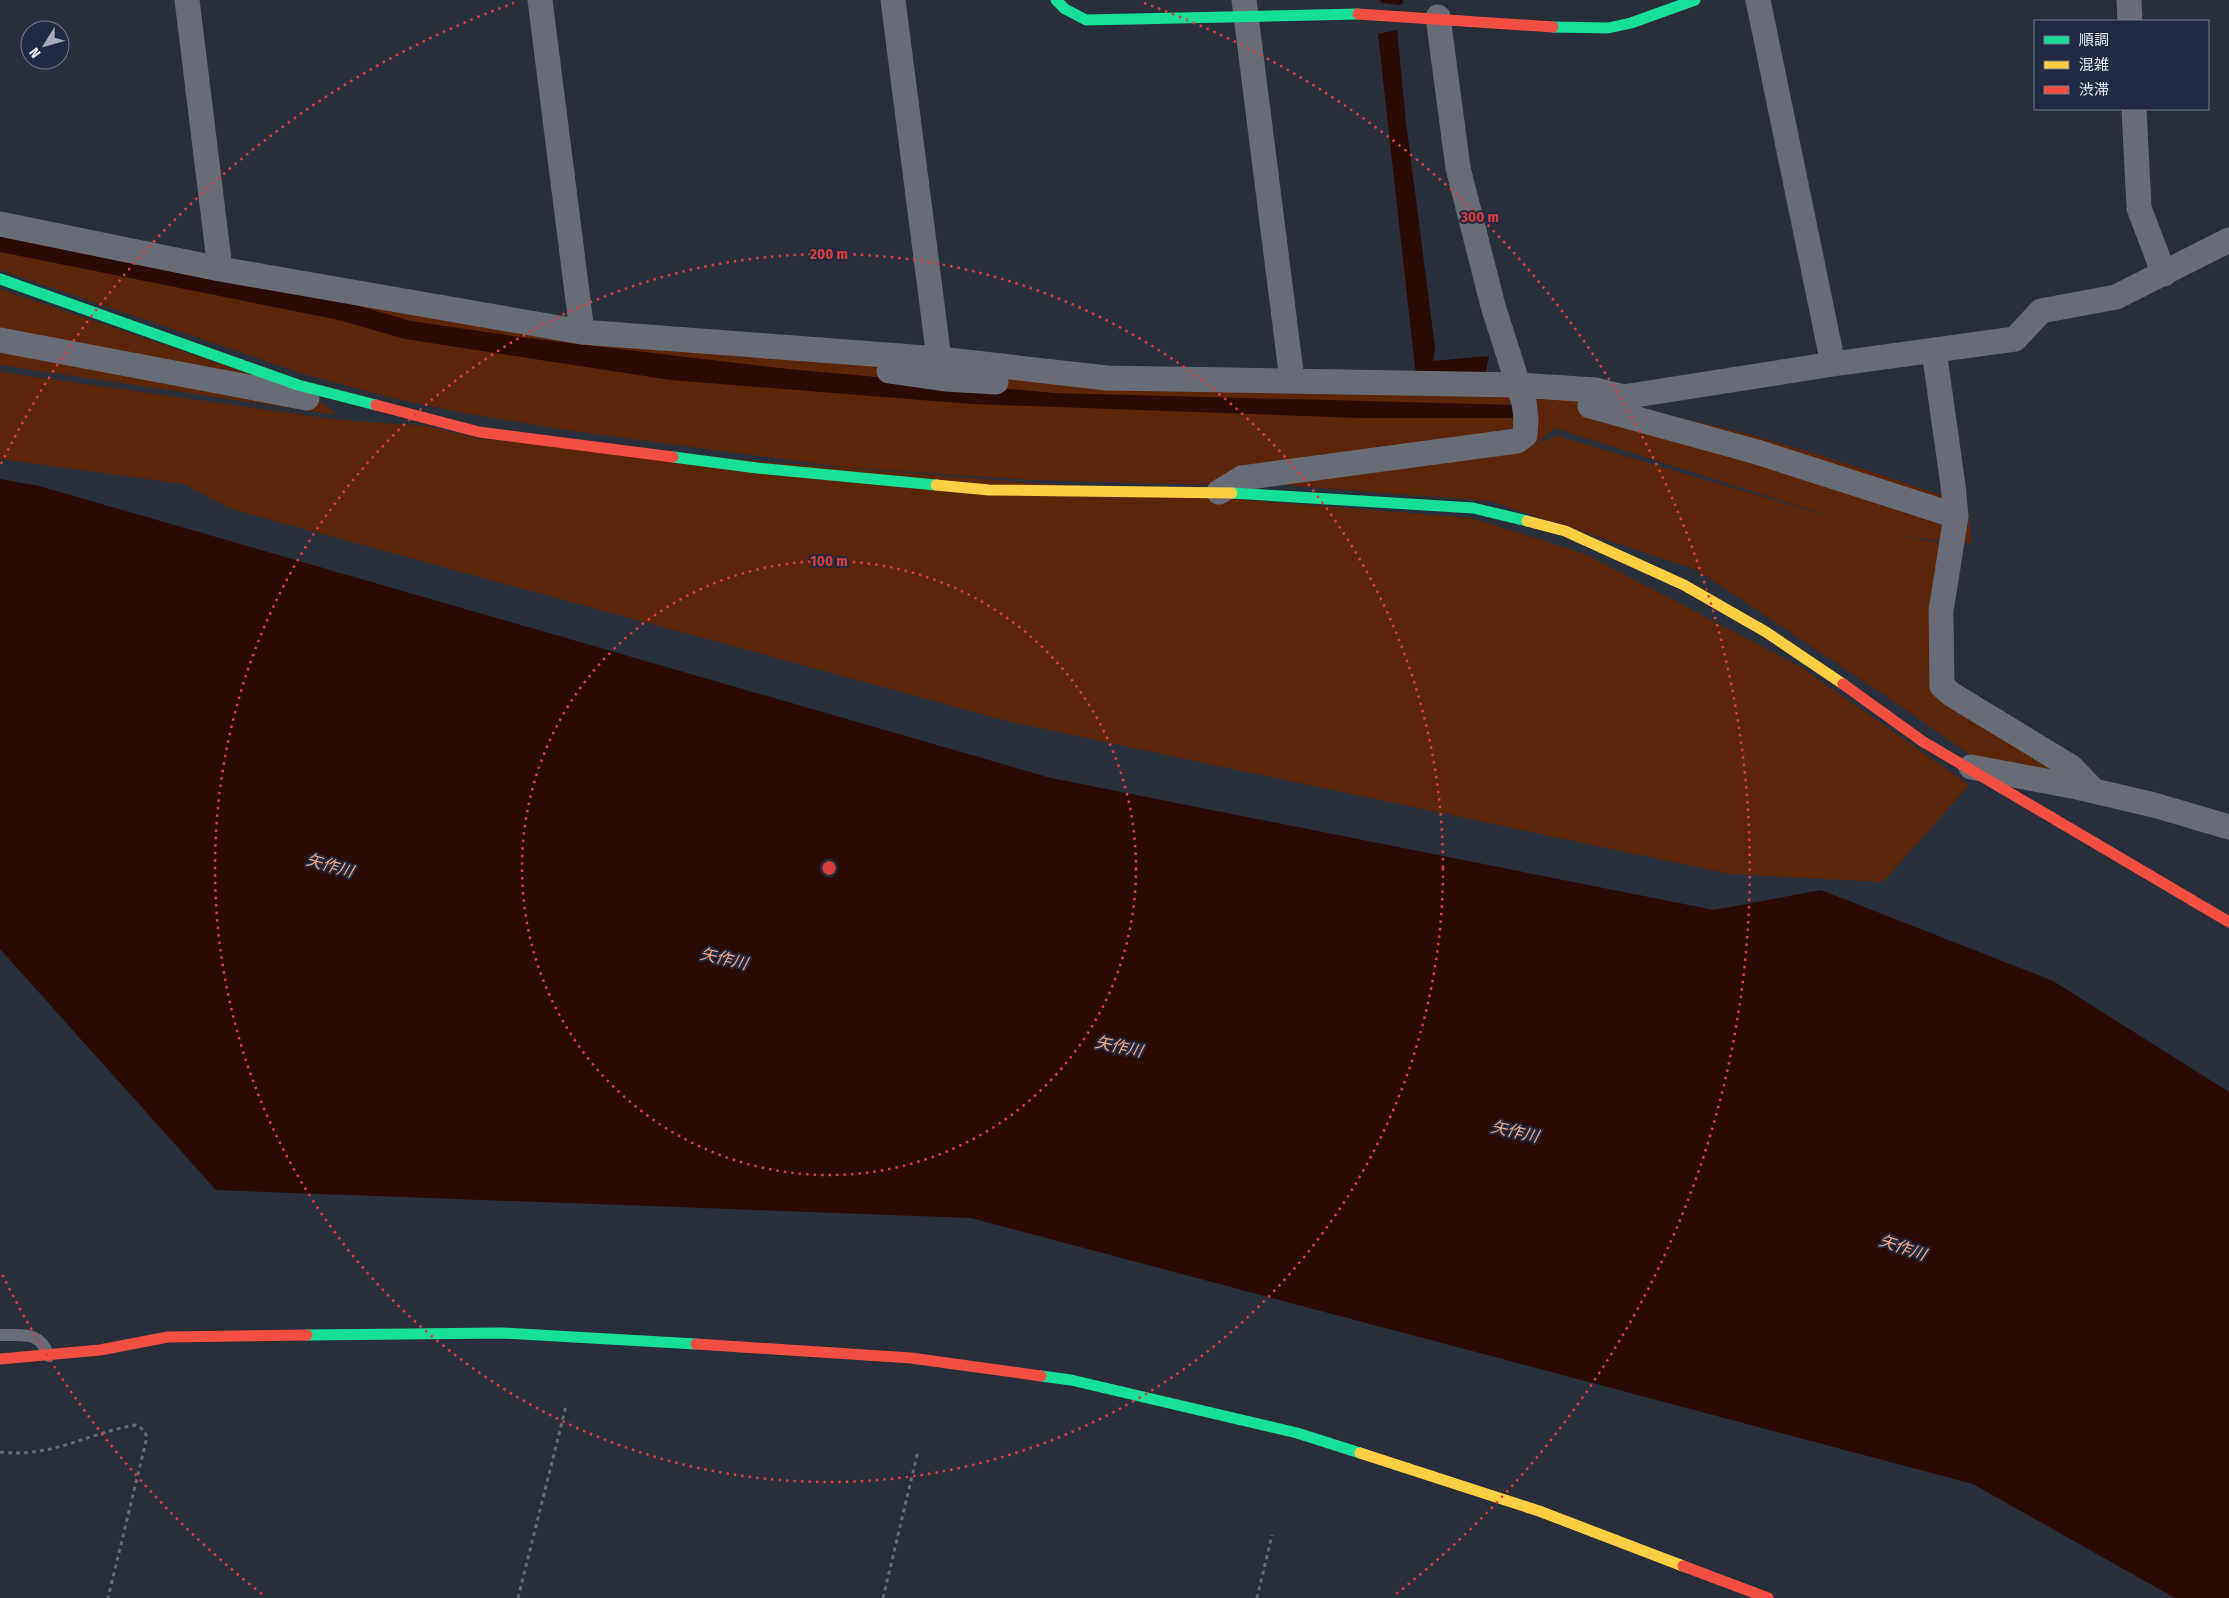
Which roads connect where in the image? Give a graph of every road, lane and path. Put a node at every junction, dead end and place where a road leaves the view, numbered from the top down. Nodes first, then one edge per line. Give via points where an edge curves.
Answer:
1 (187, 0) edge
2 (540, 0) edge
3 (893, 0) edge
4 (1056, 0) edge
5 (1695, 0) edge
6 (1758, 0) edge
7 (2129, 0) edge
8 (1245, 9) edge
9 (1438, 17) junction
10 (2130, 20) edge
11 (2134, 110) edge
12 (0, 224) edge
13 (0, 232) edge
14 (2229, 240) edge
15 (220, 269) junction
16 (2164, 274) junction
17 (0, 279) edge
18 (582, 332) junction
19 (0, 340) edge
20 (1934, 351) junction
21 (939, 359) junction
22 (1833, 364) junction
23 (1292, 380) junction
24 (330, 393) junction
25 (1521, 394) junction
26 (1220, 492) junction
27 (1956, 516) junction
28 (1960, 765) junction
29 (2094, 791) junction
30 (2229, 827) edge
31 (2229, 922) edge
32 (0, 1335) edge
33 (49, 1356) junction
34 (0, 1359) edge
35 (566, 1406) dead end
36 (918, 1451) dead end
37 (0, 1452) edge
38 (1272, 1535) dead end
39 (108, 1598) edge
40 (518, 1598) edge
41 (883, 1598) edge
42 (1257, 1598) edge
43 (1768, 1598) edge

1 - 15 street
2 - 18 street
3 - 21 street
4 - 8 street via 1086,20
5 - 9 street via 1608,28 1580,29
6 - 22 street
7 - 10 street
8 - 9 street
8 - 23 street
9 - 25 street via 1458,168 1493,306
11 - 16 street via 2139,208
12 - 15 street
13 - 25 street via 151,263 585,338 945,378 1112,389
14 - 16 street
15 - 18 street
16 - 20 street via 2116,297 2041,310 2015,339
17 - 24 street via 298,385
18 - 21 street
19 - 24 street via 312,398
20 - 22 street
20 - 27 street
21 - 23 street via 1107,378
22 - 25 street via 1623,397 1595,390
23 - 25 street
24 - 26 street via 479,432 757,468 989,490
25 - 26 street via 1526,418 1524,435 1517,442 1242,478
25 - 27 street via 1572,401 1756,452
26 - 28 street via 1473,508 1565,531 1684,585 1766,632 1922,742
27 - 29 street via 1941,611 1942,686 2071,767
28 - 29 street
28 - 31 street
29 - 30 street
32 - 33 lane via 36,1337 44,1343
33 - 34 street
33 - 43 street via 168,1337 502,1333 911,1358 1071,1380 1297,1433 1539,1511
35 - 40 path
36 - 41 path
37 - 39 path via 24,1453 60,1448 136,1425 144,1430 148,1437
38 - 42 path

